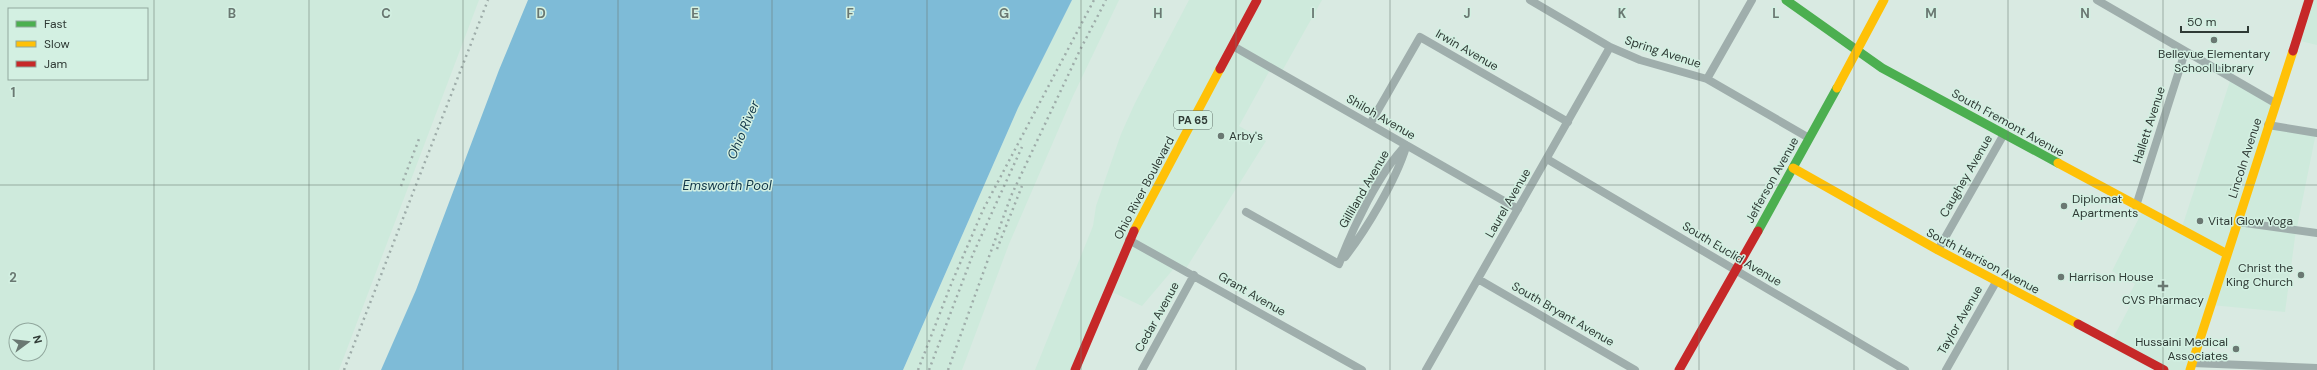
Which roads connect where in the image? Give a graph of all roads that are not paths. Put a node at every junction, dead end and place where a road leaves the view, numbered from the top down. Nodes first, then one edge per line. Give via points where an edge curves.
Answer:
1 (1257, 0) edge
2 (1530, 0) edge
3 (1752, 0) edge
4 (1786, 0) edge
5 (1884, 0) edge
6 (2097, 0) edge
7 (2308, 0) edge
8 (1233, 46) junction
9 (1610, 47) junction
10 (1856, 49) junction
11 (2186, 52) junction
12 (1707, 79) junction
13 (2275, 103) junction
14 (1568, 122) junction
15 (1370, 124) junction
16 (2268, 125) junction
17 (2317, 133) edge
18 (2004, 134) junction
19 (1809, 138) junction
20 (1406, 145) junction
21 (1547, 159) junction
22 (1793, 168) junction
23 (2136, 206) junction
24 (1518, 209) junction
25 (1246, 212) dead end
26 (2238, 222) junction
27 (2317, 233) edge
28 (1129, 240) junction
29 (1938, 250) junction
30 (2227, 254) junction
31 (1735, 270) junction
32 (1194, 275) junction
33 (1478, 279) junction
34 (1996, 282) junction
35 (2191, 367) edge
36 (2317, 368) edge
37 (1075, 370) edge
38 (1142, 370) edge
39 (1362, 370) edge
40 (1426, 370) edge
41 (1635, 370) edge
42 (1679, 370) edge
43 (1904, 370) edge
44 (1946, 370) edge
45 (2164, 370) edge

1 - 8 main road, Ohio River Boulevard / PA 65
2 - 9 street, Spring Avenue
3 - 12 street
4 - 10 main road, South Fremont Avenue
5 - 10 main road, Jefferson Avenue
6 - 11 street
7 - 13 main road, Lincoln Avenue
8 - 15 street, Shiloh Avenue
8 - 28 main road, Ohio River Boulevard / PA 65
9 - 12 street, Spring Avenue via 1640,60
9 - 14 street, Laurel Avenue
10 - 18 main road, South Fremont Avenue via 1882,68
10 - 19 main road, Jefferson Avenue
11 - 13 street
11 - 23 street, Hallett Avenue
12 - 19 street
13 - 16 main road, Lincoln Avenue
14 - 15 street, Irwin Avenue via 1420,37
14 - 21 street, Laurel Avenue
15 - 20 street, Shiloh Avenue
16 - 17 street
16 - 26 main road, Lincoln Avenue
18 - 23 main road, South Fremont Avenue
18 - 29 street, Caughey Avenue
19 - 22 main road, Jefferson Avenue
20 - 24 street, Shiloh Avenue
20 - 25 street, Gilliland Avenue via 1397,170 1355,243 1339,264
21 - 24 street, Laurel Avenue
21 - 31 street, South Euclid Avenue
22 - 29 main road, South Harrison Avenue
22 - 31 main road, Jefferson Avenue
23 - 30 main road, South Fremont Avenue
24 - 33 street, Laurel Avenue
26 - 27 street
26 - 30 main road, Lincoln Avenue
28 - 32 street, Grant Avenue
28 - 37 main road, Ohio River Boulevard / PA 65
29 - 34 main road, South Harrison Avenue
30 - 35 main road, Lincoln Avenue
31 - 42 main road, Jefferson Avenue
31 - 43 street, South Euclid Avenue
32 - 38 street, Cedar Avenue
32 - 39 street, Grant Avenue
33 - 40 street, Laurel Avenue
33 - 41 street, South Bryant Avenue
34 - 44 street, Taylor Avenue
34 - 45 main road, South Harrison Avenue
35 - 36 street

